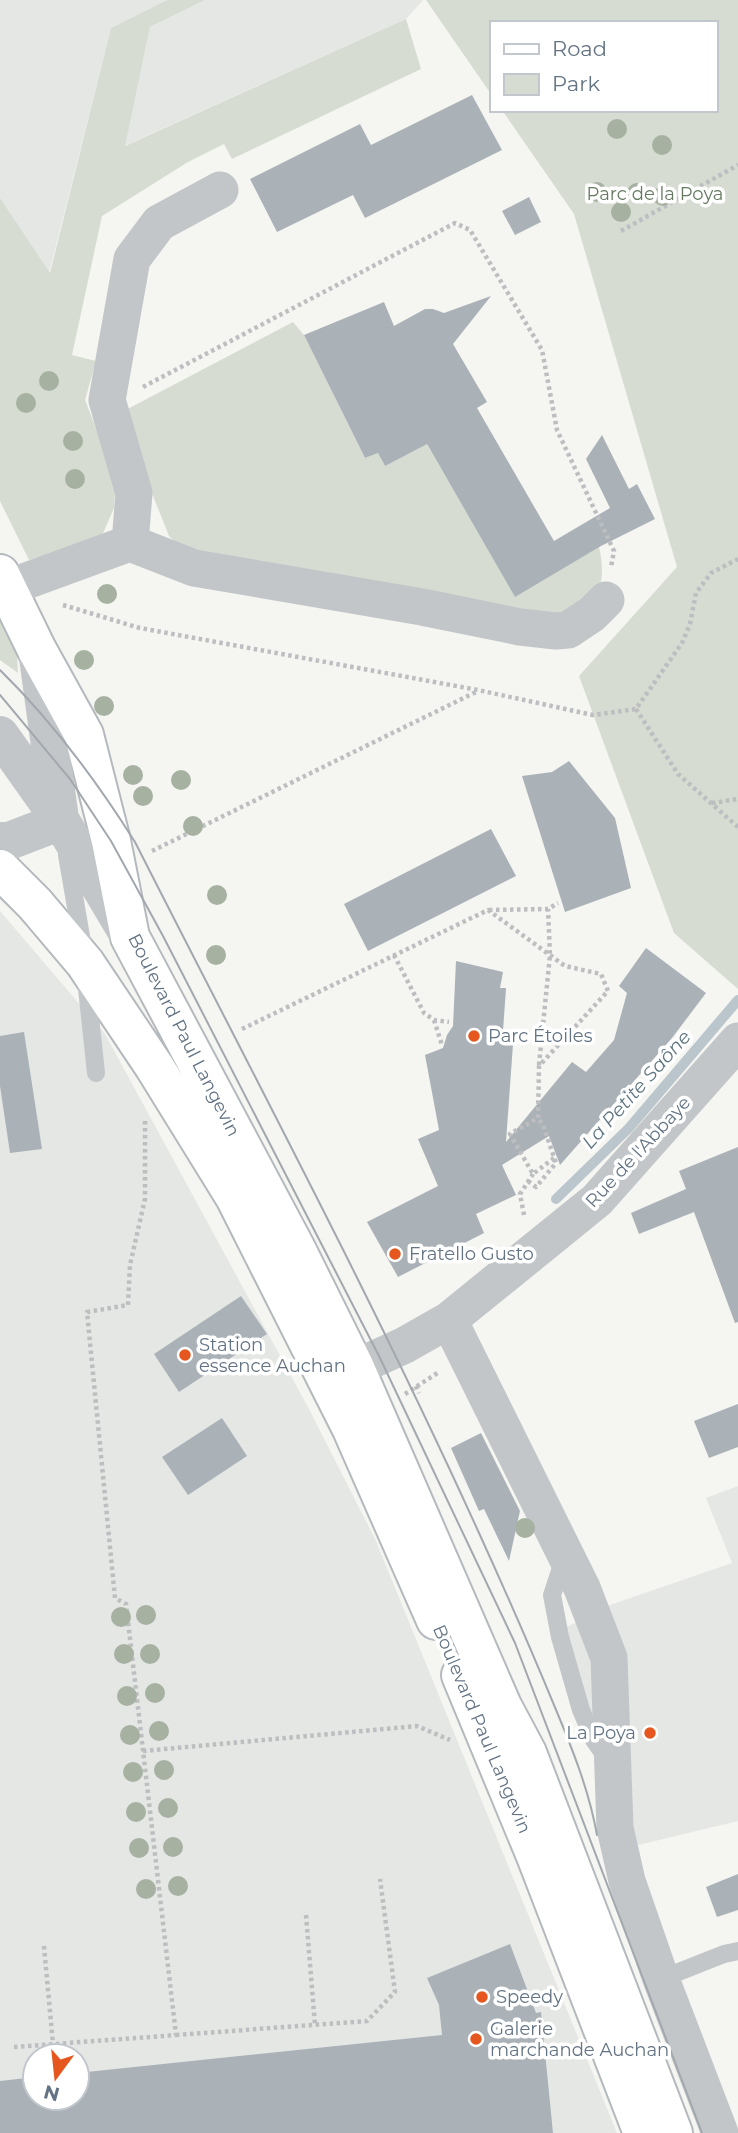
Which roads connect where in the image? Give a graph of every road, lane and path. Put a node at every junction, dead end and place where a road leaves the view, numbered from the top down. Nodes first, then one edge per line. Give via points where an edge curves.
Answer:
1 (738, 165) edge
2 (220, 190) dead end
3 (621, 232) dead end
4 (108, 405) junction
5 (130, 542) junction
6 (738, 559) edge
7 (4, 581) edge
8 (606, 600) joint
9 (37, 650) junction
10 (478, 690) junction
11 (636, 709) junction
12 (4, 744) edge
13 (738, 799) edge
14 (711, 803) junction
15 (61, 821) junction
16 (738, 827) edge
17 (0, 841) edge
18 (152, 850) dead end
19 (0, 869) edge
20 (558, 903) dead end
21 (548, 909) junction
22 (488, 910) junction
23 (130, 937) junction
24 (551, 955) junction
25 (394, 956) junction
26 (85, 962) junction
27 (434, 1020) junction
28 (449, 1022) dead end
29 (242, 1029) dead end
30 (738, 1041) edge
31 (442, 1045) dead end
32 (539, 1066) junction
33 (96, 1073) dead end
34 (145, 1114) dead end
35 (538, 1118) junction
36 (554, 1158) junction
37 (533, 1174) junction
38 (449, 1320) junction
39 (305, 1332) junction
40 (355, 1368) junction
41 (416, 1386) dead end
42 (419, 1393) dead end
43 (455, 1743) dead end
44 (143, 1751) junction
45 (380, 1879) dead end
46 (306, 1915) dead end
47 (44, 1946) dead end
48 (738, 1951) edge
49 (661, 1979) junction
50 (315, 2025) junction
51 (176, 2035) junction
52 (53, 2042) edge
53 (80, 2042) edge
54 (21, 2046) edge
55 (13, 2047) dead end
56 (643, 2133) edge
57 (673, 2133) edge
58 (720, 2133) edge

1 - 3 path
2 - 4 street via 159,223 132,259
4 - 5 street via 134,493
4 - 8 path via 455,223 470,230 542,350 557,430 614,551
5 - 7 street
5 - 8 street via 194,568 520,627 568,630
6 - 11 path via 712,573 696,593 682,643
7 - 9 main road, Boulevard Paul Langevin
7 - 10 path via 140,628
9 - 15 street, Boulevard Paul Langevin
9 - 23 main road, Boulevard Paul Langevin via 84,736
10 - 11 path via 593,715
10 - 18 path
11 - 14 path via 678,774
12 - 15 street
13 - 14 path
14 - 16 path
15 - 17 street
15 - 23 street
15 - 26 lane
19 - 26 main road, Boulevard Paul Langevin
20 - 21 path
21 - 22 path
21 - 24 path
22 - 24 path
22 - 25 path
23 - 40 main road, Boulevard Paul Langevin
24 - 32 path
24 - 32 path via 565,966 601,974 608,991
25 - 27 path via 424,1013
25 - 29 path
26 - 33 lane
26 - 39 main road, Boulevard Paul Langevin via 235,1197
27 - 28 path
27 - 31 path
30 - 38 street, Rue de l'Abbaye via 597,1200
32 - 35 path
34 - 44 path via 145,1199 130,1265 128,1305 87,1311 115,1598 126,1604
35 - 36 path
35 - 37 path via 510,1134
36 - 37 path
36 - 37 path via 556,1164 536,1187 528,1181
38 - 40 street, Rue de l'Abbaye
38 - 49 street via 582,1588 608,1658 615,1828 627,1881
39 - 40 street, Boulevard Paul Langevin
39 - 56 main road, Boulevard Paul Langevin via 458,1667
40 - 57 main road, Boulevard Paul Langevin via 502,1706 527,1753
41 - 42 path
43 - 44 path via 417,1726
44 - 51 path
45 - 50 path via 395,1992 367,2021
46 - 50 path
47 - 52 path
48 - 49 lane
49 - 58 street
50 - 51 path
51 - 53 path
54 - 55 path

